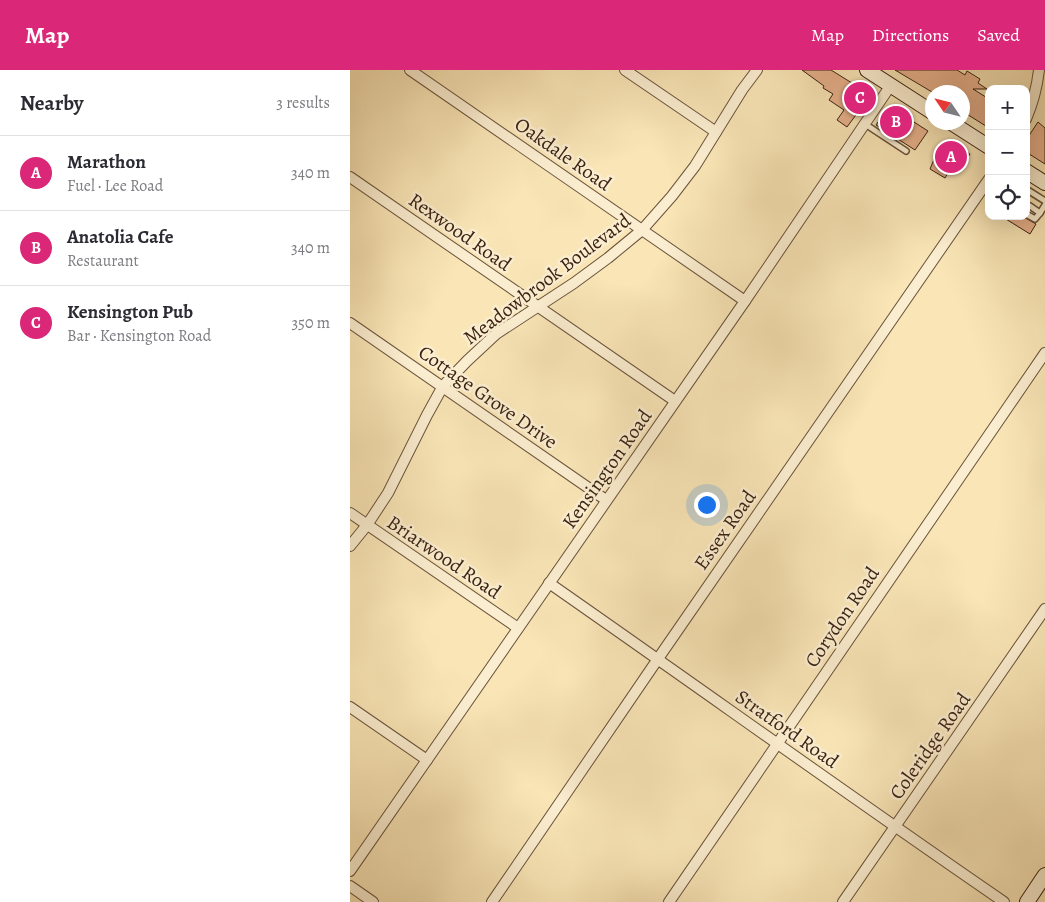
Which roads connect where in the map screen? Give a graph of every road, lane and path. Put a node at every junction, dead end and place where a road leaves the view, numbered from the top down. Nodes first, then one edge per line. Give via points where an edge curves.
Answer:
1 (410, 70) edge
2 (625, 70) edge
3 (757, 70) edge
4 (867, 70) edge
5 (1038, 70) edge
6 (891, 85) junction
7 (925, 107) edge
8 (1030, 110) edge
9 (865, 124) junction
10 (962, 130) edge
11 (716, 132) junction
12 (985, 144) edge
13 (906, 151) dead end
14 (1030, 174) edge
15 (350, 178) edge
16 (1045, 183) edge
17 (985, 185) edge
18 (1030, 192) edge
19 (1045, 201) edge
20 (1045, 205) edge
21 (1030, 206) dead end
22 (1040, 212) junction
23 (1030, 216) edge
24 (642, 230) junction
25 (745, 300) junction
26 (537, 307) junction
27 (350, 323) edge
28 (1045, 353) edge
29 (443, 386) junction
30 (674, 401) junction
31 (606, 500) junction
32 (350, 514) edge
33 (367, 525) junction
34 (350, 546) edge
35 (549, 583) junction
36 (1045, 609) edge
37 (518, 628) junction
38 (658, 659) junction
39 (350, 707) edge
40 (777, 743) junction
41 (427, 760) junction
42 (895, 827) junction
43 (350, 871) edge
44 (1045, 875) edge
45 (350, 886) edge
46 (373, 902) edge
47 (492, 902) edge
48 (669, 902) edge
49 (843, 902) edge
50 (1004, 902) edge
51 (1027, 902) edge

1 - 24 street, Oakdale Road
2 - 11 street
3 - 11 street, Meadowbrook Boulevard
4 - 6 main road
5 - 8 street via 1038,83
6 - 7 main road
6 - 9 street, Kensington Road
9 - 13 lane
9 - 25 street, Kensington Road
10 - 12 main road
11 - 24 street, Meadowbrook Boulevard via 672,196
14 - 16 main road
15 - 26 street, Rexwood Road
17 - 38 street, Essex Road
18 - 19 lane
20 - 22 lane
21 - 22 lane
22 - 23 lane via 1036,219
24 - 25 street, Oakdale Road
24 - 26 street, Meadowbrook Boulevard via 574,283
25 - 30 street, Kensington Road
26 - 29 street, Meadowbrook Boulevard via 496,334
26 - 30 street, Rexwood Road
27 - 29 street, Cottage Grove Drive
28 - 40 street, Corydon Road
29 - 31 street, Cottage Grove Drive
29 - 33 street, Meadowbrook Boulevard via 388,493
30 - 31 street, Kensington Road
31 - 35 street, Kensington Road
32 - 33 street, Briarwood Road
33 - 34 street, Meadowbrook Boulevard
33 - 37 street, Briarwood Road
35 - 37 street, Kensington Road
35 - 38 street, Stratford Road
36 - 42 street, Coleridge Road
37 - 41 street, Kensington Road
38 - 40 street, Stratford Road
38 - 47 street, Essex Road
39 - 41 street
40 - 42 street, Stratford Road
40 - 48 street, Corydon Road
41 - 43 street, Kensington Road
42 - 49 street, Coleridge Road
42 - 50 street, Stratford Road
44 - 51 main road
45 - 46 street

